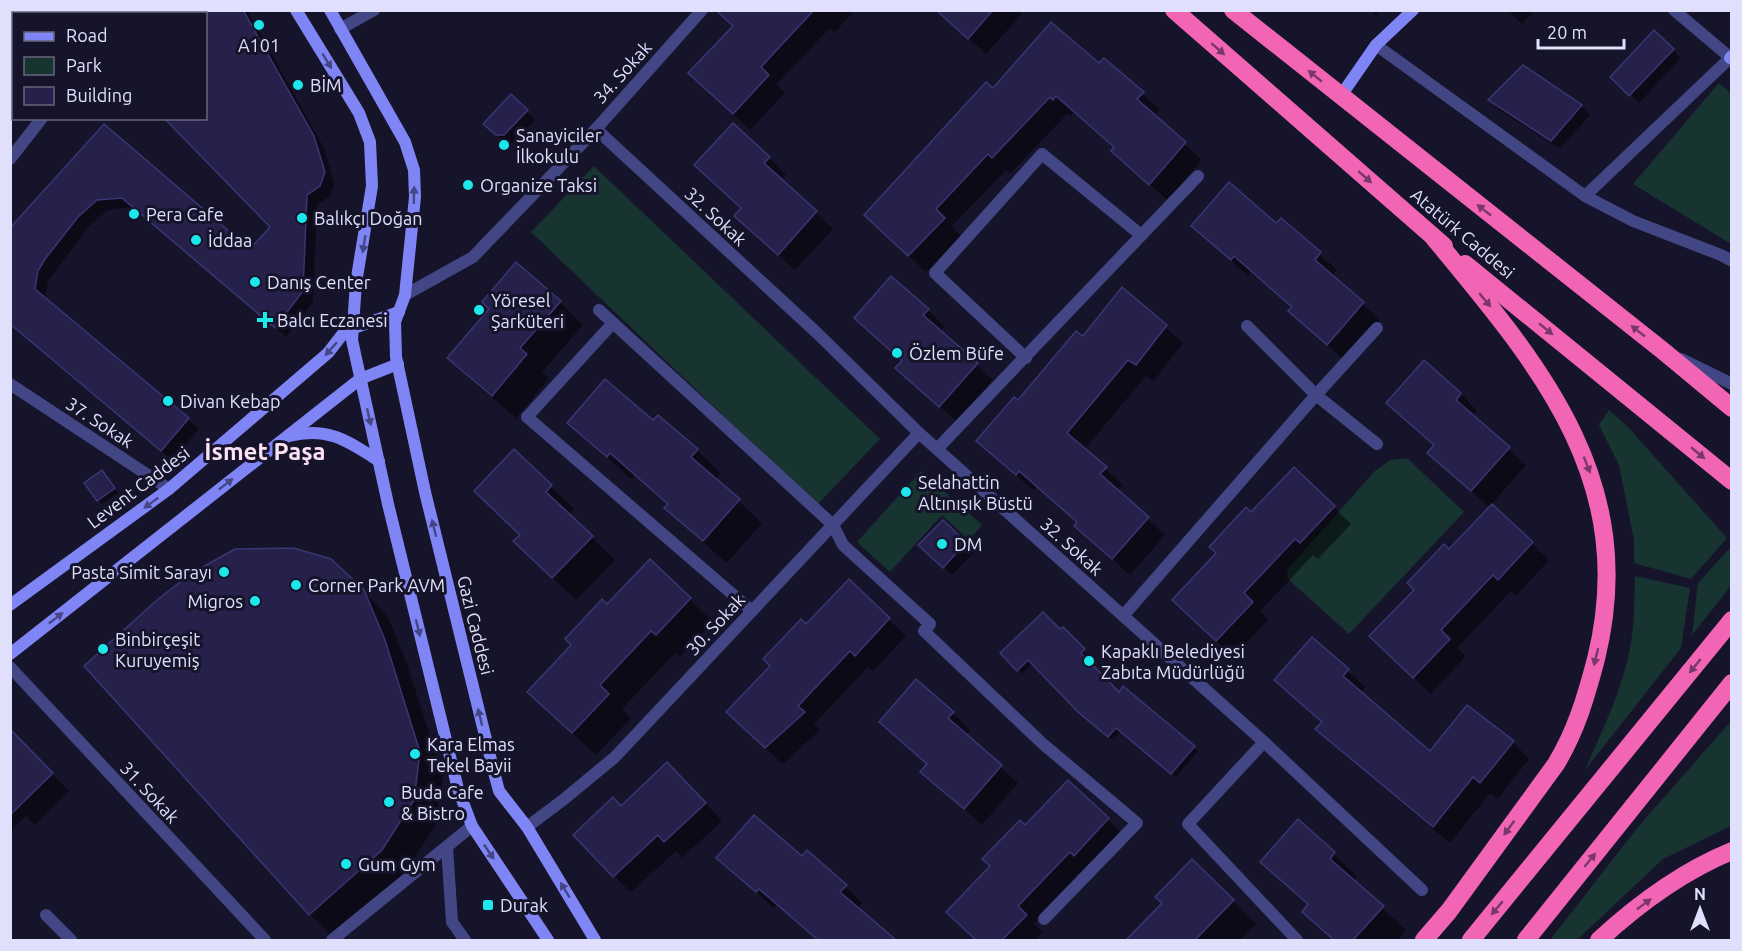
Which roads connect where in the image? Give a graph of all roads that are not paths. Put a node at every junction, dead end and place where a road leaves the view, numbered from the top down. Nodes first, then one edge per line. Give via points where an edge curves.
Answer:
1 (296, 10) edge
2 (330, 10) edge
3 (374, 10) edge
4 (702, 10) edge
5 (1174, 10) edge
6 (1233, 10) edge
7 (1413, 10) edge
8 (1674, 10) edge
9 (340, 29) junction
10 (1376, 45) junction
11 (1731, 58) edge
12 (1341, 97) junction
13 (40, 120) edge
14 (596, 129) junction
15 (10, 159) edge
16 (1198, 176) dead end
17 (1585, 196) junction
18 (1141, 235) junction
19 (1434, 238) junction
20 (1731, 261) edge
21 (405, 295) junction
22 (599, 310) dead end
23 (399, 312) junction
24 (614, 323) junction
25 (1247, 326) dead end
26 (352, 328) junction
27 (1377, 328) dead end
28 (1662, 350) junction
29 (1026, 358) junction
30 (398, 364) junction
31 (360, 379) junction
32 (10, 384) edge
33 (1731, 384) edge
34 (1316, 395) junction
35 (1731, 408) edge
36 (919, 433) junction
37 (285, 437) junction
38 (1377, 444) dead end
39 (937, 449) junction
40 (379, 461) junction
41 (1731, 481) edge
42 (170, 489) junction
43 (833, 525) junction
44 (10, 604) edge
45 (752, 611) junction
46 (1123, 616) junction
47 (1731, 620) edge
48 (10, 654) edge
49 (10, 667) edge
50 (1731, 682) edge
51 (1264, 742) junction
52 (472, 826) junction
53 (527, 827) junction
54 (447, 847) junction
55 (1731, 851) edge
56 (1422, 890) dead end
57 (46, 915) dead end
58 (1044, 919) dead end
59 (71, 940) edge
60 (265, 940) edge
61 (332, 940) edge
62 (465, 940) edge
63 (548, 940) edge
64 (595, 940) edge
65 (1297, 940) edge
66 (1424, 940) edge
67 (1470, 940) edge
68 (1526, 940) edge
69 (1599, 940) edge

1 -> 26 street via 359,114 370,142 372,186
2 - 9 street, Gazi Caddesi
3 - 9 street
4 - 14 street, 34. Sokak
5 -> 19 highway, Atatürk Caddesi
12 -> 6 highway, Atatürk Caddesi
7 - 10 street
8 - 11 street
21 -> 9 street, Gazi Caddesi via 414,170 391,116
10 - 12 street
10 - 17 street
11 - 17 street
28 -> 12 highway, Atatürk Caddesi
13 - 15 street
14 - 21 street, 34. Sokak via 473,257
14 - 36 street, 32. Sokak
16 - 18 street
17 - 20 street via 1633,221
18 - 29 street
18 - 29 street via 1042,154 935,273
19 -> 41 highway, Atatürk Caddesi
19 -> 66 highway via 1536,368 1581,449 1600,509 1606,587 1596,657 1584,705 1566,747
21 - 23 street, Gazi Caddesi
22 - 24 street
23 - 26 street, Levent Caddesi
23 - 30 street, Gazi Caddesi via 395,322
24 - 43 street
24 - 45 street via 527,417
25 - 34 street
26 - 31 street
26 -> 42 street, Levent Caddesi
27 - 34 street
28 - 33 street
28 - 35 highway, Atatürk Caddesi
29 - 39 street
30 - 31 street
53 -> 30 street, Gazi Caddesi via 499,790 495,776 425,492
31 - 37 street
31 -> 40 street
32 - 42 street, 37. Sokak
34 - 38 street
34 - 46 street
36 - 39 street, 32. Sokak
36 - 43 street, 30. Sokak
37 - 40 street via 326,433
48 -> 37 street
39 - 46 street, 32. Sokak
40 -> 52 street via 456,780
42 -> 44 street, Levent Caddesi
43 - 45 street, 30. Sokak
43 - 58 street via 843,545 930,624 924,632 1043,744 1137,823
45 - 53 street, 30. Sokak via 615,757
46 - 51 street, 32. Sokak
47 -> 67 highway
49 - 60 street, 31. Sokak
68 -> 50 highway
51 - 56 street, 32. Sokak
51 - 65 street via 1188,824
52 - 54 street
52 -> 63 street
64 -> 53 street, Gazi Caddesi
54 - 61 street
54 - 62 street via 452,922
69 -> 55 highway via 1686,874
57 - 59 street

